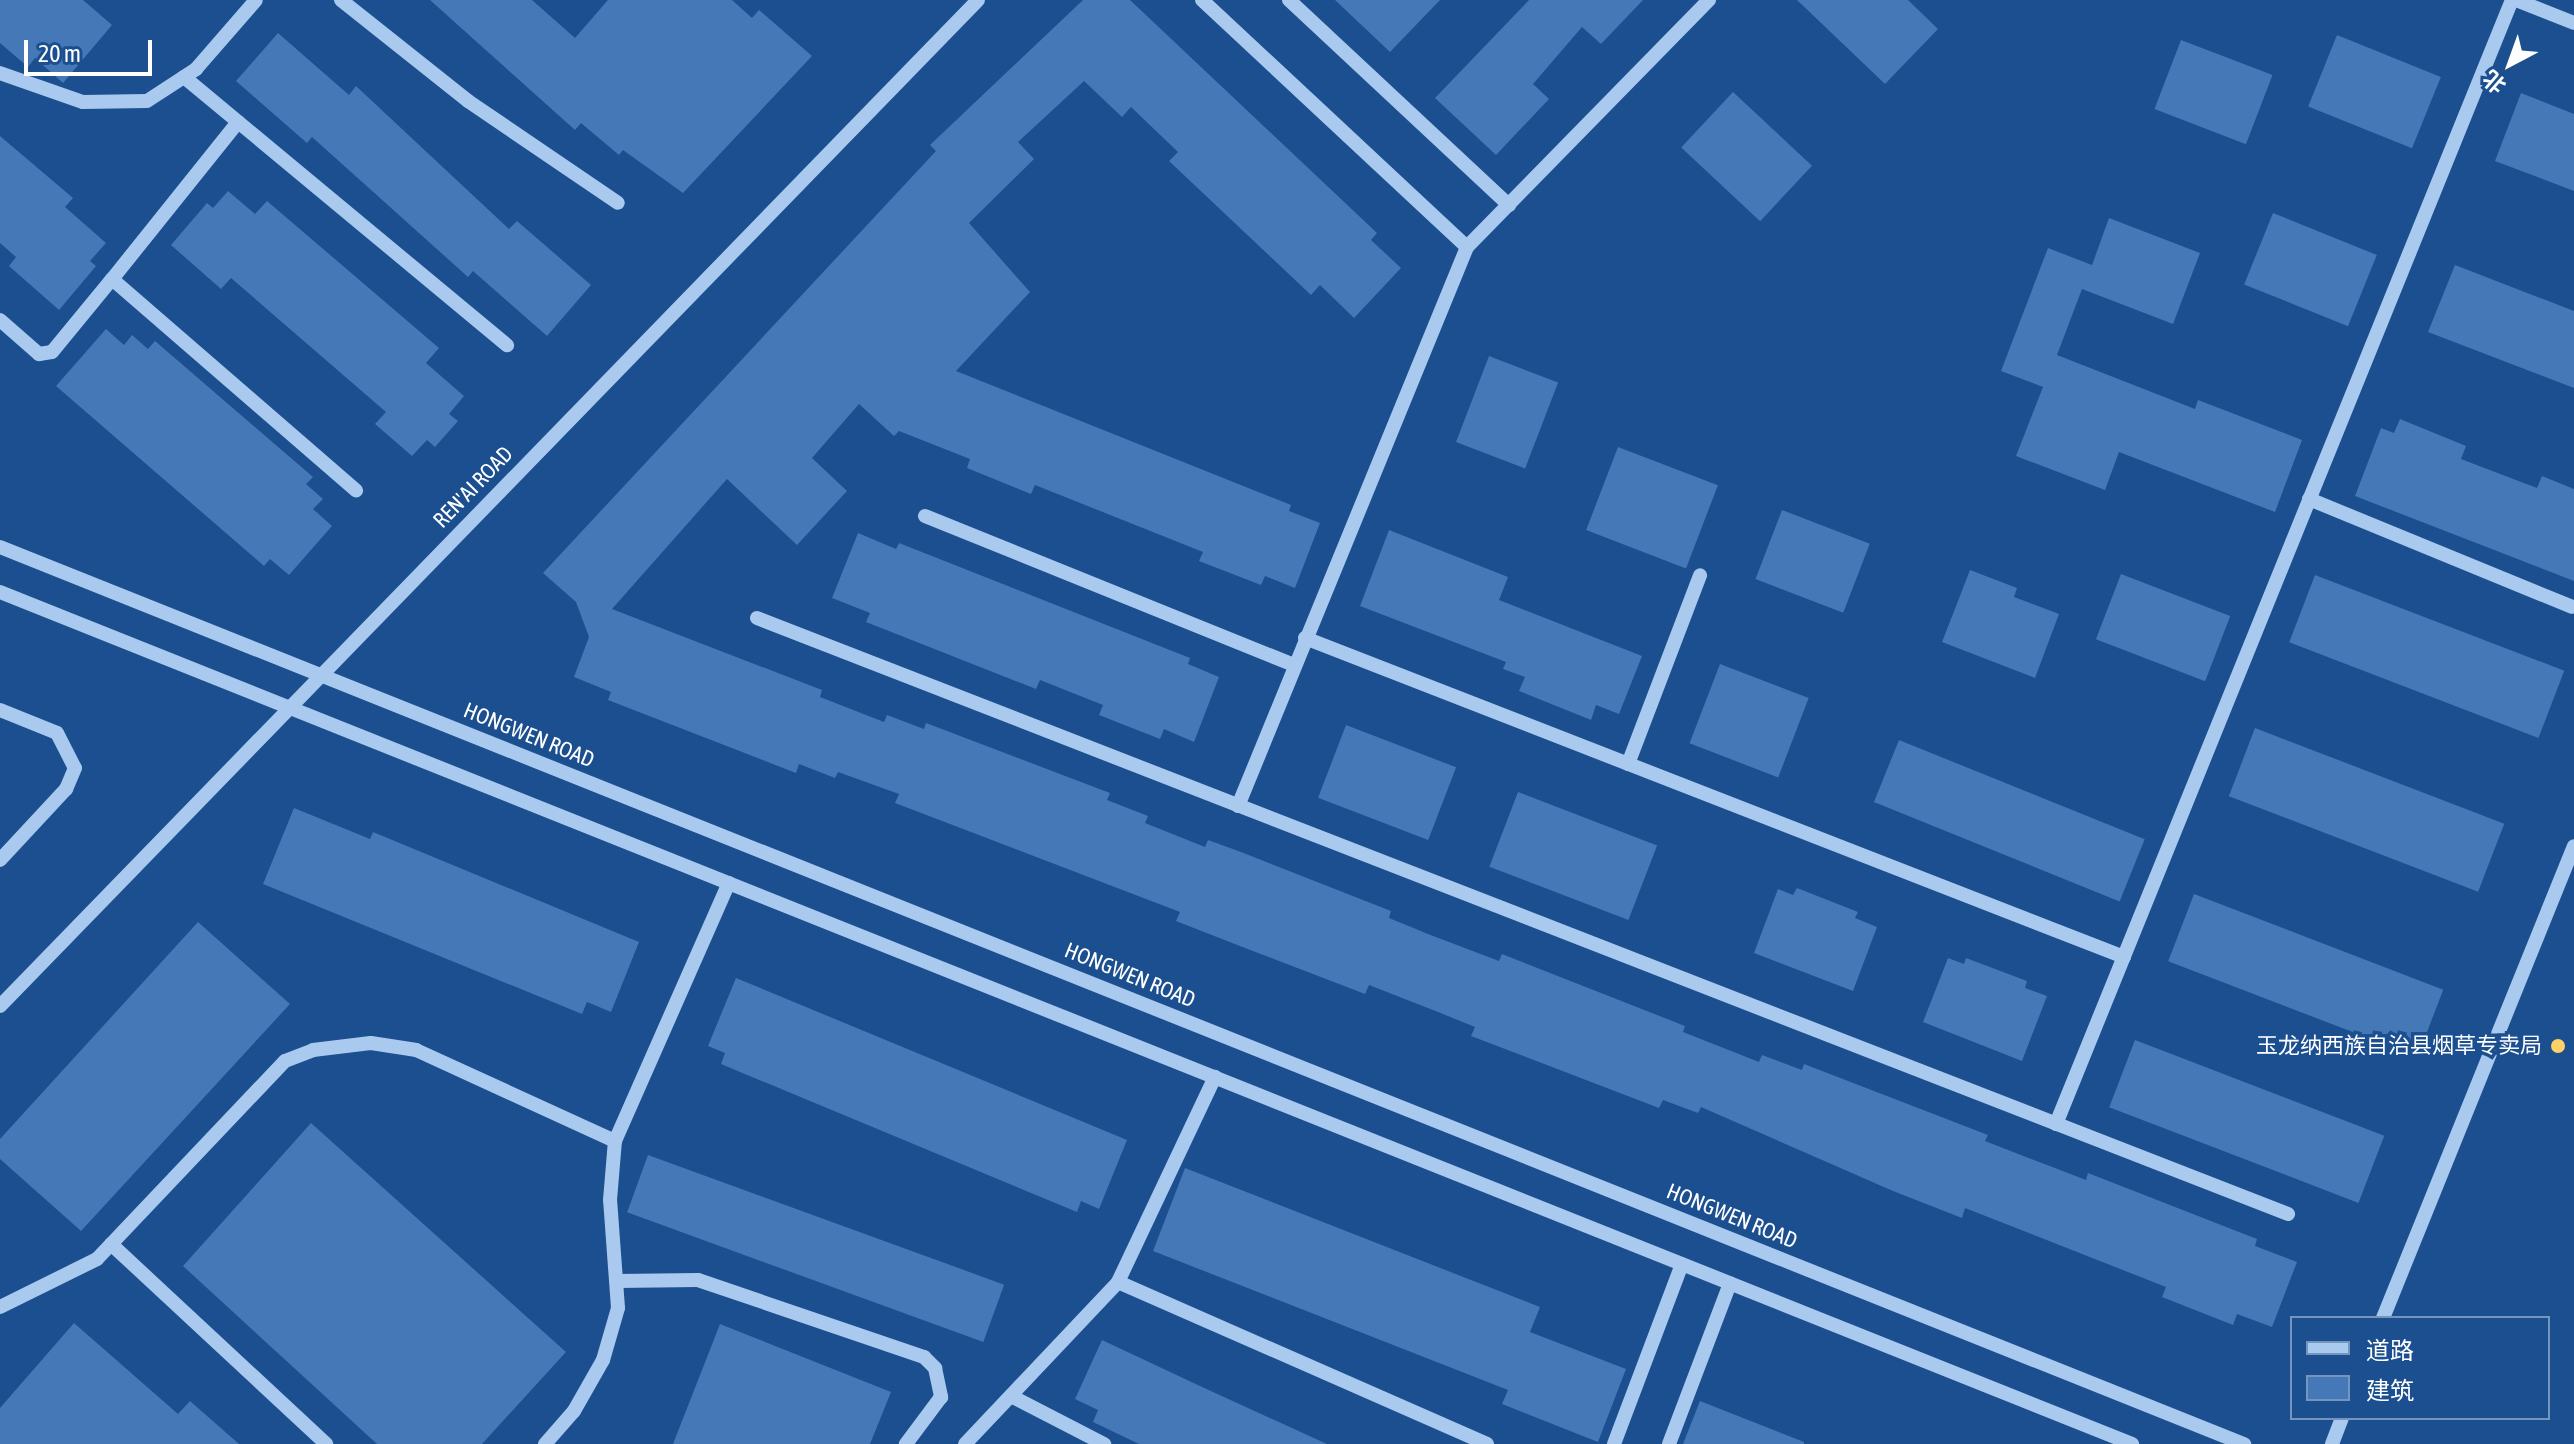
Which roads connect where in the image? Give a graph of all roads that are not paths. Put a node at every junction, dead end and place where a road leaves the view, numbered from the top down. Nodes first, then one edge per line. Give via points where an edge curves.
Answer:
1 (256, 0) edge
2 (341, 0) edge
3 (978, 0) edge
4 (1202, 0) edge
5 (1289, 0) edge
6 (1709, 0) edge
7 (2514, 0) edge
8 (2574, 23) edge
9 (0, 73) edge
10 (184, 77) junction
11 (238, 122) junction
12 (618, 203) dead end
13 (1509, 205) junction
14 (1467, 247) junction
15 (112, 279) junction
16 (0, 320) edge
17 (507, 345) dead end
18 (356, 490) dead end
19 (2309, 499) junction
20 (925, 516) dead end
21 (0, 547) edge
22 (1700, 575) dead end
23 (0, 592) edge
24 (2572, 607) edge
25 (757, 618) dead end
26 (1305, 638) junction
27 (1294, 665) junction
28 (320, 675) junction
29 (289, 707) junction
30 (0, 710) edge
31 (1628, 764) junction
32 (1238, 806) junction
33 (2574, 846) edge
34 (0, 860) edge
35 (729, 883) junction
36 (2124, 957) junction
37 (0, 1006) edge
38 (1215, 1077) junction
39 (2056, 1124) junction
40 (615, 1141) junction
41 (2288, 1214) dead end
42 (111, 1244) junction
43 (1682, 1264) junction
44 (617, 1281) junction
45 (1118, 1282) junction
46 (1730, 1283) junction
47 (0, 1307) edge
48 (2384, 1316) edge
49 (1011, 1396) junction
50 (2341, 1420) edge
51 (326, 1444) edge
52 (545, 1444) edge
53 (906, 1444) edge
54 (965, 1444) edge
55 (1104, 1444) edge
56 (1487, 1444) edge
57 (1614, 1444) edge
58 (1669, 1444) edge
59 (2132, 1444) edge
60 (2244, 1444) edge
61 (2332, 1444) edge

1 - 10 street
2 - 12 street via 468,101
3 - 28 street, REN'AI ROAD
4 - 14 street
5 - 13 street
6 - 13 street
7 - 8 street
7 - 19 street
9 - 10 street via 45,93 115,104 147,101
10 - 11 street
11 - 15 street
11 - 17 street
13 - 14 street
14 - 26 street
15 - 16 street via 52,352 39,354
15 - 18 street
19 - 24 street
19 - 36 street
20 - 27 street
21 - 28 street, HONGWEN ROAD
22 - 31 street
23 - 29 street
25 - 32 street
26 - 27 street
26 - 31 street
27 - 32 street
28 - 29 street, REN'AI ROAD
28 - 60 street, HONGWEN ROAD
29 - 35 street
29 - 37 street, REN'AI ROAD
30 - 34 street via 57,733 75,768 66,789
31 - 36 street
32 - 39 street
33 - 48 street
35 - 38 street
35 - 40 street
36 - 39 street
38 - 43 street
38 - 45 street
39 - 41 street
40 - 42 street via 416,1050 341,1043 285,1061
40 - 44 street via 610,1200
42 - 47 street via 52,1286
42 - 51 street
43 - 46 street
43 - 57 street
44 - 52 street via 618,1308 603,1360 574,1411
44 - 53 street via 698,1280 924,1357 935,1368 941,1397
45 - 49 street
45 - 56 street
46 - 58 street
46 - 59 street
49 - 54 street
49 - 55 street
50 - 61 street

